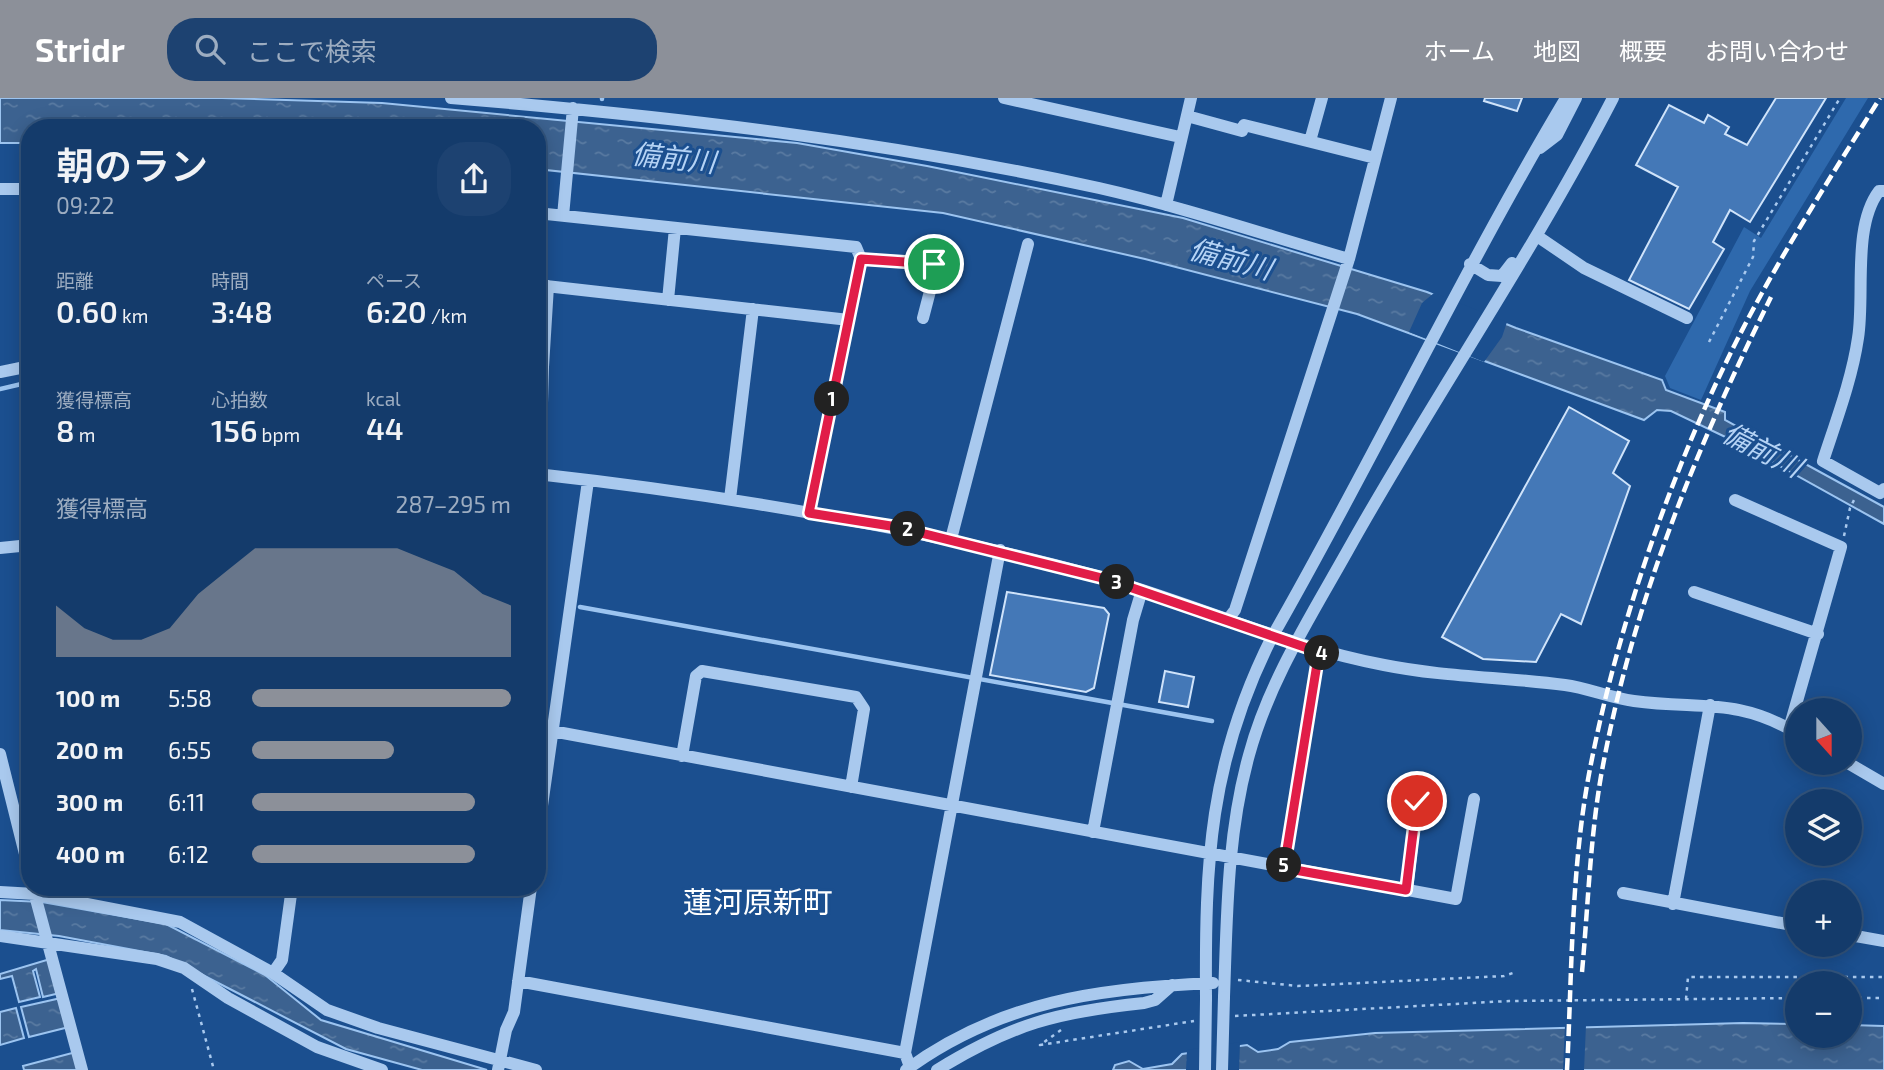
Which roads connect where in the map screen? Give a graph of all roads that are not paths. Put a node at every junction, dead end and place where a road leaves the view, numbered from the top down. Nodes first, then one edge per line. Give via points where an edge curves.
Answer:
1 (451, 98) edge
2 (1004, 98) edge
3 (1191, 98) edge
4 (1322, 98) edge
5 (1391, 98) edge
6 (1566, 98) edge
7 (1576, 98) edge
8 (1613, 98) edge
9 (572, 111) junction
10 (1187, 116) junction
11 (1180, 137) junction
12 (1310, 141) junction
13 (1534, 152) junction
14 (1376, 158) junction
15 (0, 188) edge
16 (21, 189) edge
17 (1884, 191) edge
18 (1167, 205) junction
19 (546, 215) edge
20 (563, 216) junction
21 (675, 228) junction
22 (1537, 236) junction
23 (1028, 244) dead end
24 (861, 259) junction
25 (1347, 261) junction
26 (1471, 264) junction
27 (546, 286) edge
28 (668, 299) junction
29 (754, 309) junction
30 (923, 318) dead end
31 (1687, 318) dead end
32 (849, 320) junction
33 (21, 368) edge
34 (0, 372) edge
35 (546, 475) edge
36 (588, 481) junction
37 (1884, 489) edge
38 (730, 499) junction
39 (1735, 500) dead end
40 (809, 513) junction
41 (951, 539) junction
42 (21, 546) edge
43 (0, 548) edge
44 (1000, 550) junction
45 (1142, 590) junction
46 (1694, 592) dead end
47 (1229, 618) junction
48 (1818, 634) junction
49 (1272, 637) junction
50 (1295, 644) junction
51 (1322, 653) junction
52 (1802, 698) edge
53 (1710, 705) junction
54 (1785, 727) edge
55 (552, 731) junction
56 (0, 754) edge
57 (682, 756) junction
58 (1862, 772) edge
59 (546, 775) edge
60 (1884, 785) edge
61 (850, 787) junction
62 (1474, 799) dead end
63 (1417, 801) dead end
64 (952, 805) junction
65 (1093, 832) junction
66 (21, 838) edge
67 (1208, 854) junction
68 (1229, 859) junction
69 (1284, 868) junction
70 (1406, 890) junction
71 (21, 891) edge
72 (0, 892) edge
73 (1623, 893) dead end
74 (36, 896) edge
75 (61, 896) edge
76 (291, 896) edge
77 (530, 896) edge
78 (1673, 904) junction
79 (1785, 924) edge
80 (0, 936) edge
81 (1862, 937) edge
82 (1884, 941) edge
83 (49, 942) junction
84 (273, 973) junction
85 (518, 981) junction
86 (1224, 982) junction
87 (1206, 983) junction
88 (1172, 985) junction
89 (905, 1053) junction
90 (498, 1067) edge
91 (908, 1069) edge
92 (82, 1070) edge
93 (382, 1070) edge
94 (536, 1070) edge
95 (937, 1070) edge
96 (1205, 1070) edge
97 (1222, 1070) edge

1 - 9 street
2 - 11 street
3 - 10 street
4 - 12 street
5 - 14 street
6 - 13 street
7 - 13 street via 1557,135
8 - 22 street
9 - 18 street via 824,137 1000,168
9 - 20 street
10 - 11 street
10 - 12 street via 1242,131 1244,125
11 - 18 street
12 - 14 street
13 - 26 street
14 - 25 street
15 - 16 street
17 - 37 street via 1871,202 1862,257 1858,338 1823,461 1881,493
18 - 25 street
19 - 20 street
20 - 21 street
21 - 24 street via 856,247
21 - 28 street
22 - 26 street via 1530,237 1502,276 1488,275
22 - 31 street via 1584,268
22 - 50 street via 1396,464
23 - 41 street
24 - 30 street via 934,264
24 - 32 street
25 - 47 street
26 - 49 street
27 - 28 street
28 - 29 street
29 - 32 street
29 - 38 street
32 - 40 street
33 - 34 street
35 - 36 street
36 - 38 street
36 - 55 street
38 - 40 street
39 - 48 street via 1841,547
40 - 41 street
41 - 44 street
42 - 43 street
44 - 45 street
44 - 64 street
45 - 47 street
45 - 65 street
46 - 48 street
47 - 49 street
48 - 52 street
49 - 50 street
49 - 67 street via 1248,687 1227,749
50 - 51 street
50 - 68 street via 1249,753
51 - 53 street via 1438,673 1568,685 1636,702
51 - 69 street
53 - 54 street via 1749,710
53 - 78 street
55 - 57 street
55 - 59 street
56 - 66 street
57 - 61 street
57 - 61 street via 696,676 702,671 856,697 864,709
58 - 60 street
61 - 64 street
62 - 70 street via 1456,899
63 - 70 street
64 - 65 street
64 - 89 street
65 - 67 street
67 - 68 street
67 - 87 street
68 - 69 street
68 - 86 street
69 - 70 street
71 - 72 street
73 - 78 street
74 - 83 street
75 - 84 street via 180,922
76 - 84 street via 282,960
77 - 85 street
78 - 79 street
80 - 83 street
81 - 82 street
83 - 92 street
83 - 93 street via 157,959 190,972 317,1047
84 - 90 street via 327,1010
85 - 89 street
85 - 90 street
86 - 87 street
86 - 97 street, bridge
87 - 88 street
87 - 96 street, bridge
88 - 91 street via 1036,1004 963,1035
88 - 95 street via 1144,1003 1051,1016 984,1043
89 - 91 street
90 - 94 street

